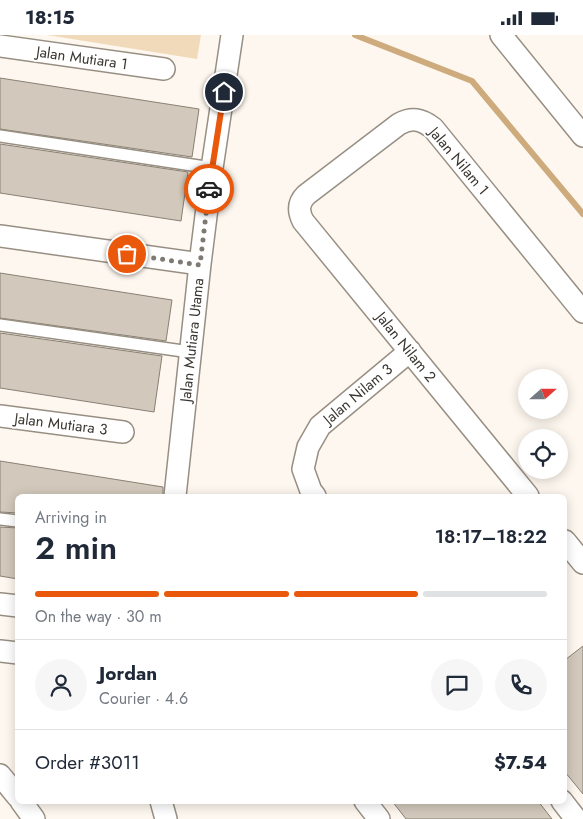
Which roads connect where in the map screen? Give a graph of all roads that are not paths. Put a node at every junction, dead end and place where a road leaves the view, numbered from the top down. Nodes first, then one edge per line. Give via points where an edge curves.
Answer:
1 (232, 35) edge
2 (501, 35) edge
3 (0, 46) edge
4 (164, 69) dead end
5 (581, 129) edge
6 (0, 136) edge
7 (212, 169) junction
8 (306, 195) joint
9 (0, 236) edge
10 (200, 265) junction
11 (583, 312) edge
12 (0, 325) edge
13 (410, 351) junction
14 (190, 352) junction
15 (0, 416) edge
16 (123, 432) dead end
17 (175, 494) edge
18 (313, 494) edge
19 (526, 494) edge
20 (0, 519) edge
21 (15, 521) edge
22 (567, 543) edge
23 (583, 563) edge
24 (0, 604) edge
25 (15, 606) edge
26 (0, 651) edge
27 (15, 653) edge
28 (0, 775) edge
29 (15, 793) edge
30 (22, 804) edge
31 (162, 804) edge
32 (367, 804) edge
33 (564, 804) edge
34 (34, 819) edge
35 (166, 819) edge
36 (379, 819) edge
37 (576, 819) edge

1 - 7 street, Jalan Mutiara Utama
2 - 5 street
3 - 4 street, Jalan Mutiara 1
6 - 7 lane
7 - 10 street, Jalan Mutiara Utama
8 - 11 street, Jalan Nilam 1 via 399,124 417,119 425,122
8 - 13 street, Jalan Nilam 2 via 299,207 303,221
9 - 10 street
10 - 14 street, Jalan Mutiara Utama
12 - 14 lane
13 - 18 street, Jalan Nilam 3 via 320,425 308,447 302,469
13 - 19 street, Jalan Nilam 2
14 - 17 street, Jalan Mutiara Utama
15 - 16 street, Jalan Mutiara 3
20 - 21 lane
22 - 23 street
24 - 25 street
26 - 27 street
28 - 29 street
30 - 34 street
31 - 35 street
32 - 36 street
33 - 37 street

